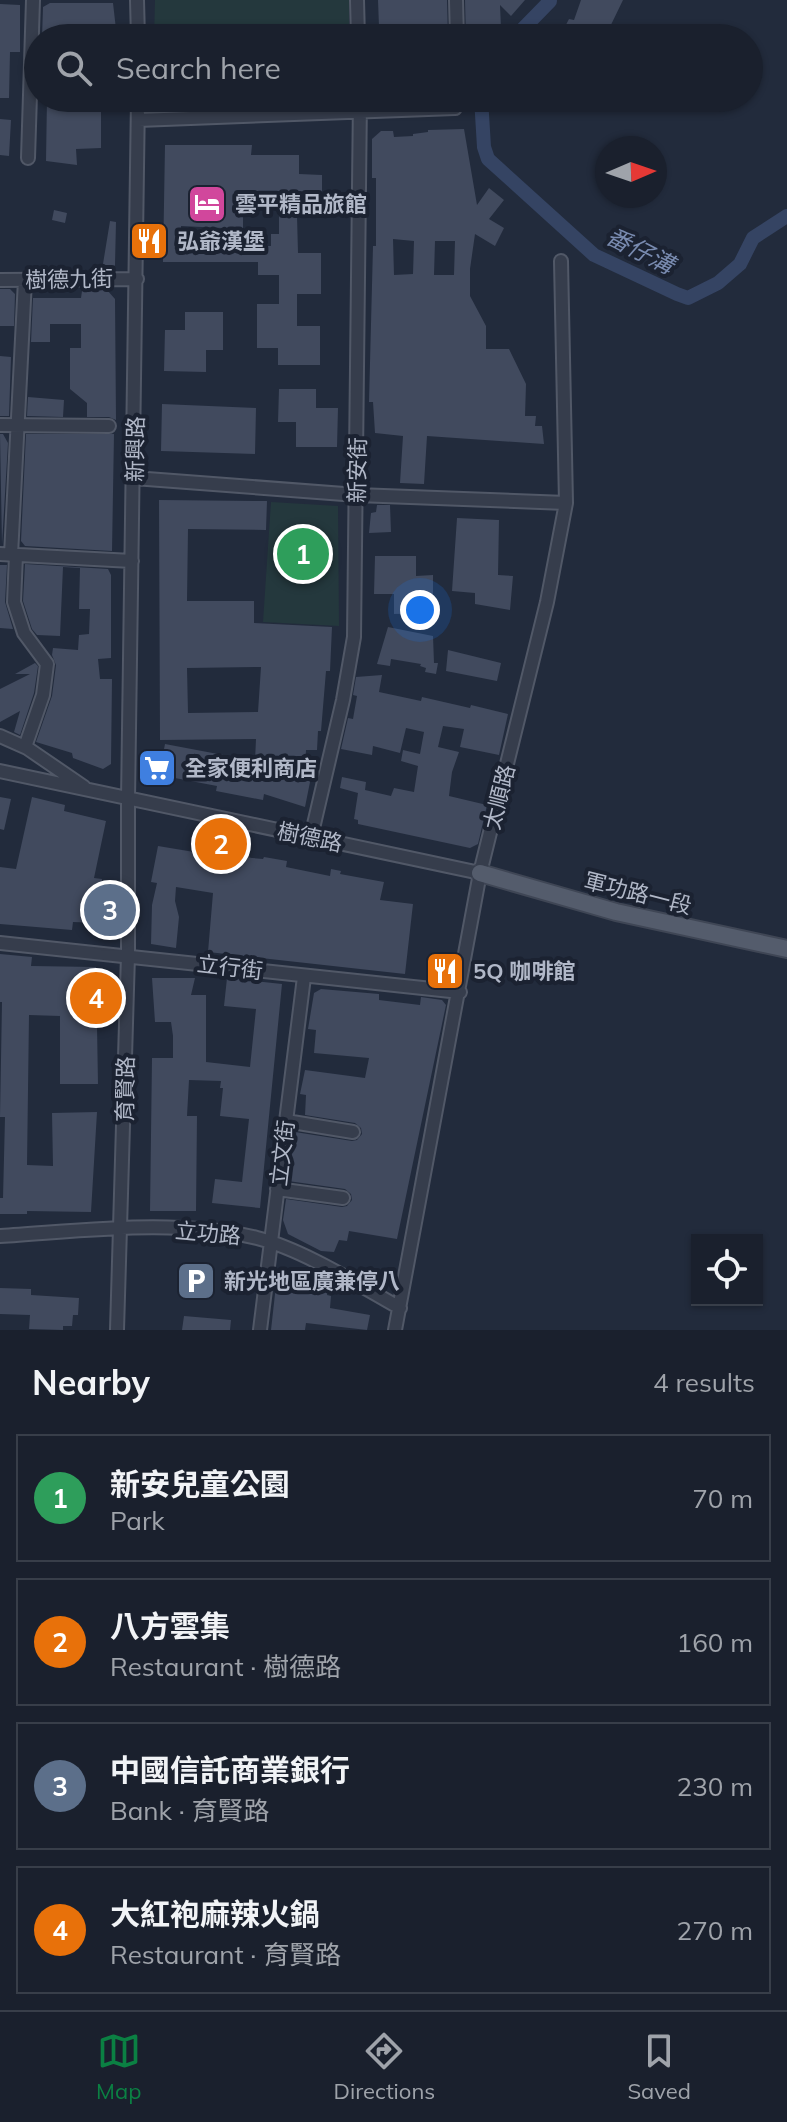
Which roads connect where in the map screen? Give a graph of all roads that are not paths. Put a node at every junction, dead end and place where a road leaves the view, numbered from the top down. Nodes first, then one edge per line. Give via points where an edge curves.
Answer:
1 (33, 0) edge
2 (137, 0) edge
3 (357, 0) edge
4 (456, 0) edge
5 (32, 24) edge
6 (138, 24) edge
7 (358, 24) edge
8 (457, 24) edge
9 (29, 112) edge
10 (138, 112) edge
11 (256, 112) edge
12 (360, 112) edge
13 (138, 120) junction
14 (28, 158) dead end
15 (561, 261) dead end
16 (137, 279) junction
17 (0, 280) edge
18 (25, 280) junction
19 (0, 425) edge
20 (17, 425) junction
21 (109, 426) dead end
22 (134, 478) junction
23 (357, 495) junction
24 (566, 503) junction
25 (9, 555) edge
26 (132, 561) junction
27 (0, 736) edge
28 (25, 747) junction
29 (0, 771) edge
30 (90, 791) junction
31 (128, 800) junction
32 (311, 837) junction
33 (480, 873) junction
34 (0, 943) edge
35 (787, 949) edge
36 (128, 955) junction
37 (304, 977) junction
38 (460, 992) junction
39 (286, 1121) junction
40 (353, 1132) dead end
41 (277, 1189) junction
42 (343, 1198) dead end
43 (122, 1229) junction
44 (0, 1236) edge
45 (271, 1242) junction
46 (400, 1308) junction
47 (117, 1330) edge
48 (260, 1330) edge
49 (395, 1330) edge

1 - 5 street
2 - 6 street
3 - 7 street
4 - 8 street
9 - 14 street
10 - 13 street, 新興路
11 - 13 street
12 - 23 street, 新安街
13 - 16 street, 新興路
15 - 24 street, 太順路
16 - 18 street, 樹德九街
16 - 22 street, 新興路
17 - 18 street, 樹德九街
18 - 20 street
19 - 20 street
20 - 21 street
20 - 25 street
22 - 23 street
22 - 26 street, 新興路
23 - 24 street
23 - 32 street, 新安街 via 354,637
24 - 33 street, 太順路
25 - 26 street
25 - 28 street via 24,633 47,664 43,695
26 - 31 street, 新興路
27 - 28 street
28 - 30 street
29 - 30 street, 樹德路
30 - 31 street, 樹德路
31 - 32 street, 樹德路
31 - 36 street, 育賢路
32 - 33 street, 樹德路
33 - 35 main road, 軍功路一段 via 616,912
33 - 38 street, 太順路
34 - 36 street, 立行街
36 - 37 street, 立行街
36 - 43 street, 育賢路
37 - 38 street, 立行街
37 - 39 street, 立文街
38 - 46 street, 太順路
39 - 40 street
39 - 41 street, 立文街
41 - 42 street
41 - 45 street, 立文街
43 - 44 street, 立功路
43 - 45 street, 立功路 via 203,1230
43 - 47 street, 育賢路
45 - 46 street, 立功路
45 - 48 street, 立文街
46 - 49 street, 太順路

